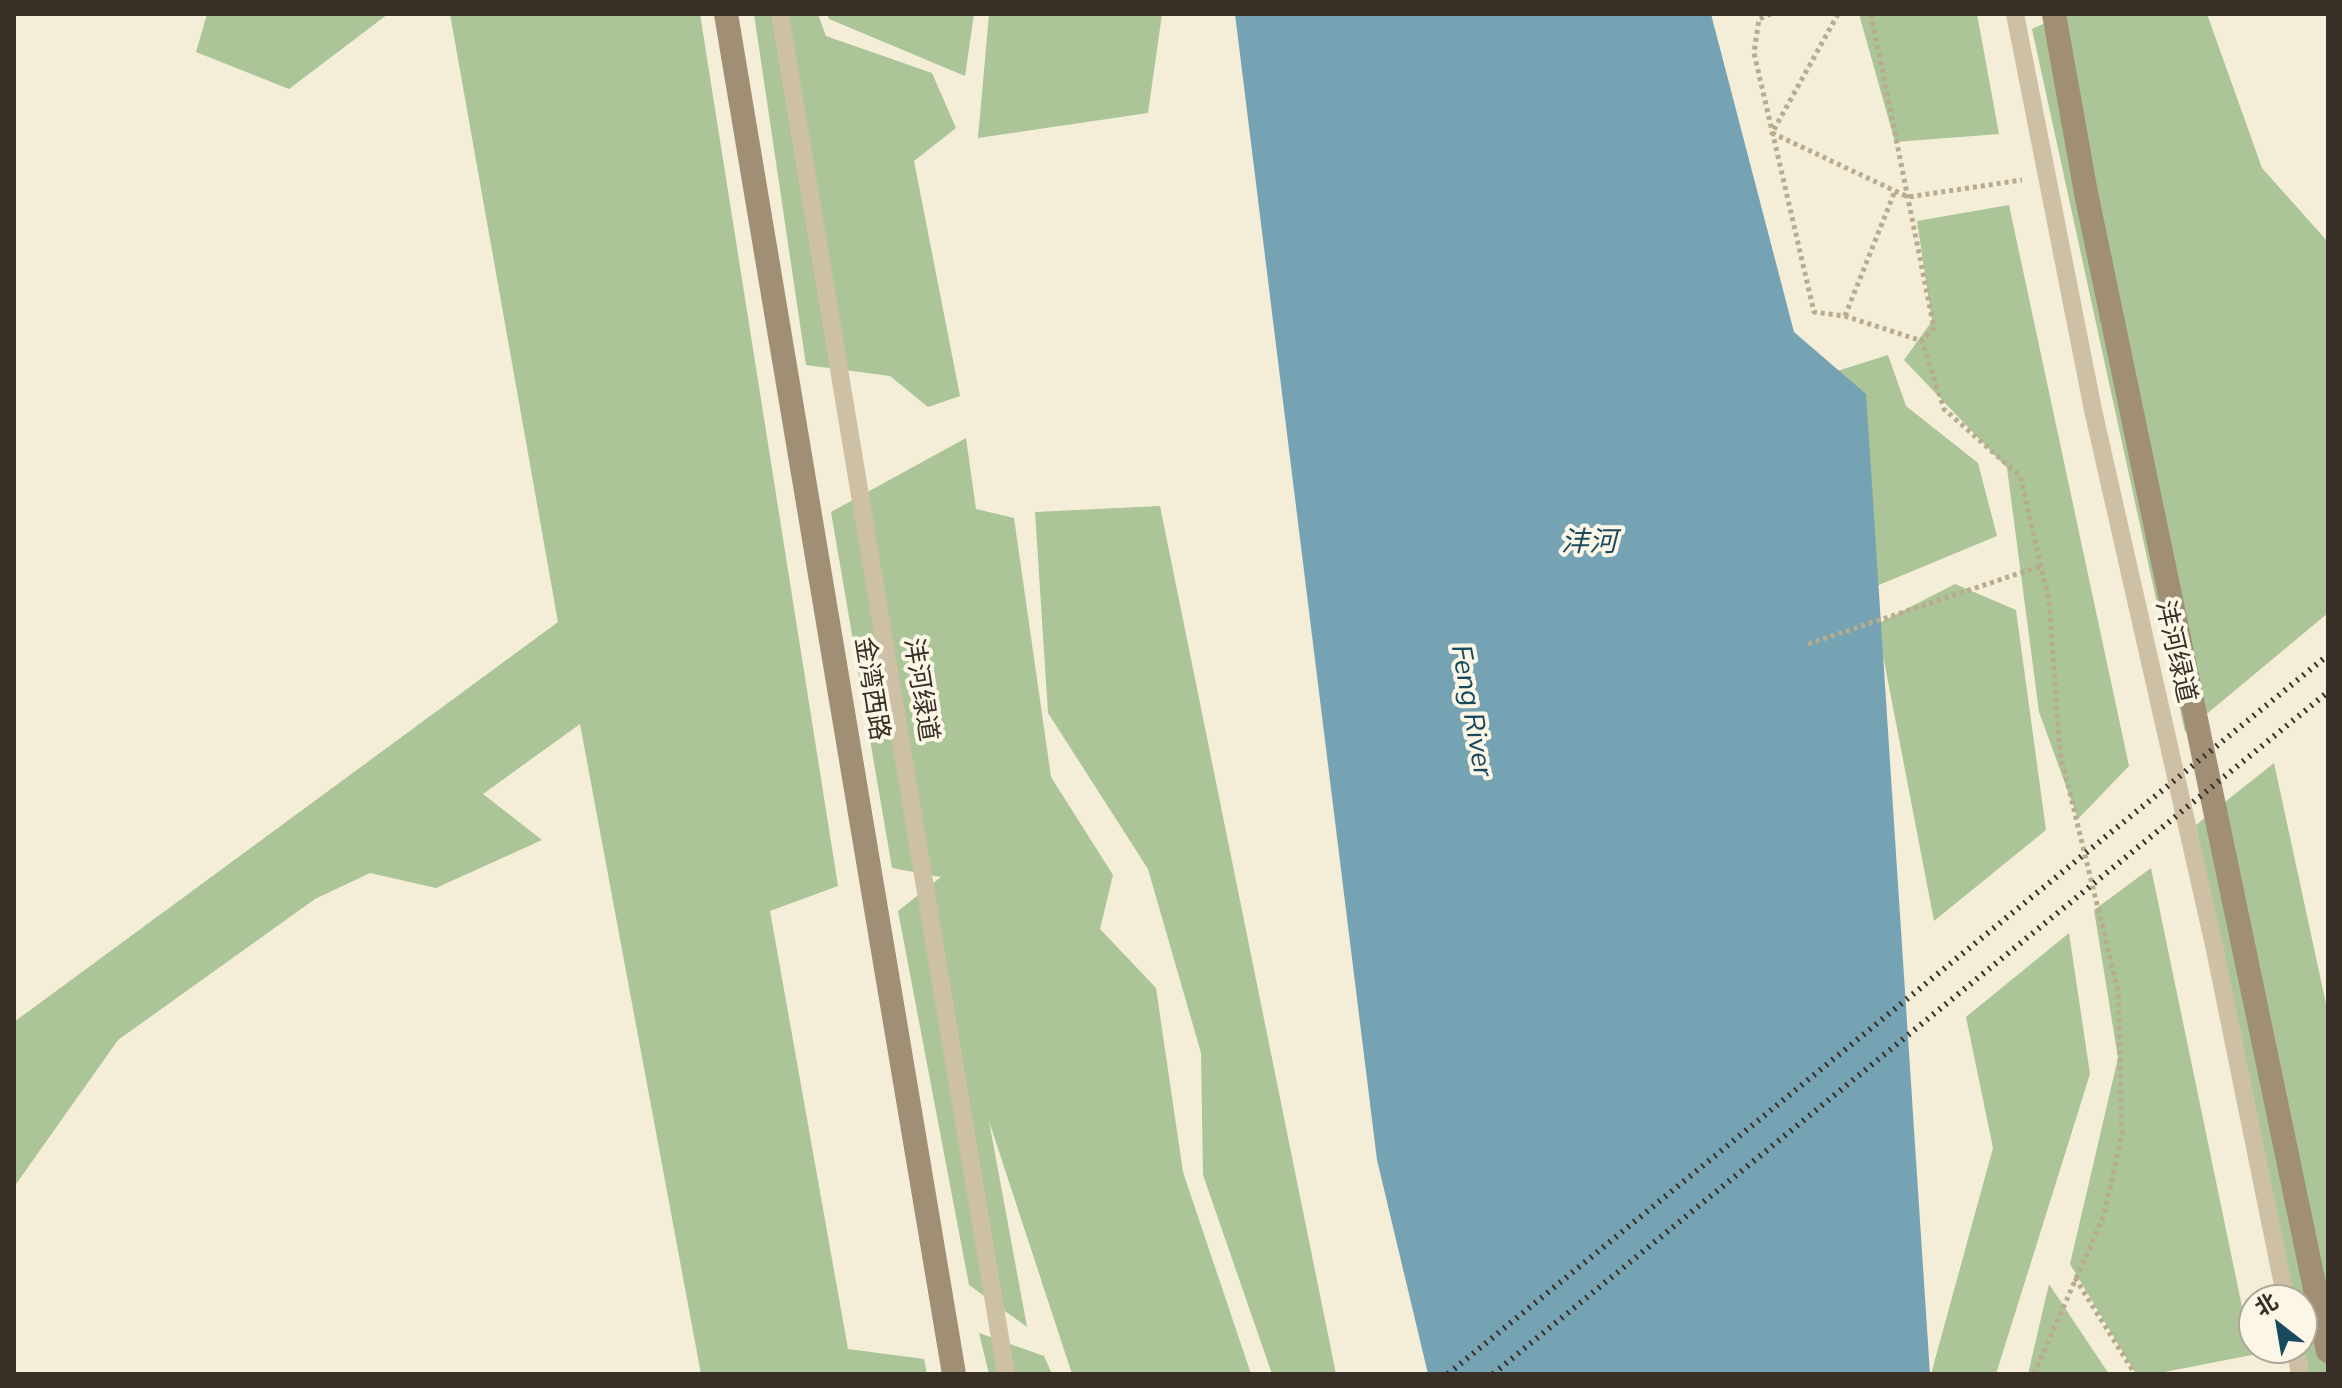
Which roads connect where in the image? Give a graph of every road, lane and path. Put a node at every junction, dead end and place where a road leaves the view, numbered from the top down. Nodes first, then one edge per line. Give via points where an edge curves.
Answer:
1 (726, 14) edge
2 (780, 14) edge
3 (1771, 14) edge
4 (1838, 14) edge
5 (1871, 14) edge
6 (2015, 14) edge
7 (2054, 14) edge
8 (1772, 133) junction
9 (2047, 176) junction
10 (1895, 191) junction
11 (1908, 197) junction
12 (1845, 316) junction
13 (1922, 341) junction
14 (2041, 566) junction
15 (1808, 644) dead end
16 (2075, 1278) junction
17 (2283, 1284) edge
18 (2328, 1351) edge
19 (954, 1374) edge
20 (1006, 1374) edge
21 (2034, 1374) edge
22 (2135, 1374) edge

1 - 19 street, 金湾西路
2 - 20 lane, 沣河绿道
3 - 8 path via 1759,19 1754,53
4 - 8 path
5 - 11 path
6 - 9 lane, 沣河绿道
7 - 18 street via 2092,225
8 - 10 path
8 - 12 path via 1814,312
9 - 11 path
9 - 17 lane, 沣河绿道
10 - 11 path
10 - 12 path
11 - 13 path via 1934,328
12 - 13 path
13 - 14 path via 1944,409 2020,476
14 - 15 path
14 - 16 path via 2049,600 2060,752 2118,991 2122,1134 2104,1215
16 - 21 path
16 - 22 path

